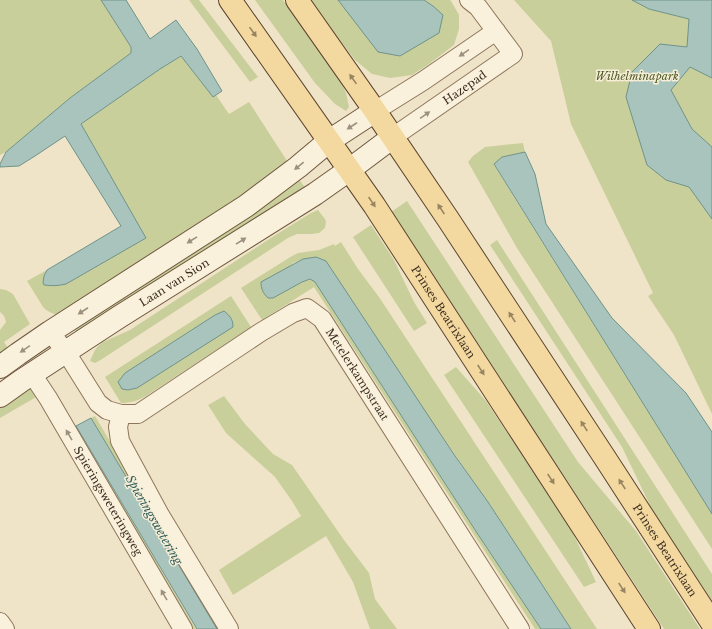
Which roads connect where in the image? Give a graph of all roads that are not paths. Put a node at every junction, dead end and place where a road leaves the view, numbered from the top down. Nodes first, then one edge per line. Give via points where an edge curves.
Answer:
1 (230, 0) edge
2 (297, 0) edge
3 (469, 0) edge
4 (496, 31) junction
5 (375, 111) junction
6 (393, 137) junction
7 (329, 141) junction
8 (349, 170) junction
9 (50, 332) junction
10 (66, 352) junction
11 (0, 367) edge
12 (32, 374) junction
13 (0, 396) edge
14 (121, 414) junction
15 (0, 622) edge
16 (712, 623) edge
17 (5, 629) edge
18 (184, 629) edge
19 (229, 629) edge
20 (520, 629) edge
21 (649, 629) edge

1 -> 7 main road, Prinses Beatrixlaan
5 -> 2 main road, Prinses Beatrixlaan
3 - 4 street, Hazepad via 478,7
4 -> 5 street
6 -> 4 street, Hazepad via 513,54
5 - 6 main road, Prinses Beatrixlaan
5 -> 7 street
6 - 8 street, Laan van Sion
16 -> 6 main road, Prinses Beatrixlaan
7 - 8 main road, Prinses Beatrixlaan
7 -> 9 street via 246,206
10 -> 8 street, Laan van Sion
8 -> 21 main road, Prinses Beatrixlaan
9 - 10 street
9 -> 11 street
10 - 12 street, Laan van Sion
10 - 14 street via 98,403 107,410
12 - 13 street, Laan van Sion
18 -> 12 street, Spieringsweteringweg
14 - 19 street via 118,427 120,441 160,515
14 - 20 street, Metelerkampstraat via 138,414 261,332 293,313 307,308 322,319
15 - 17 street

